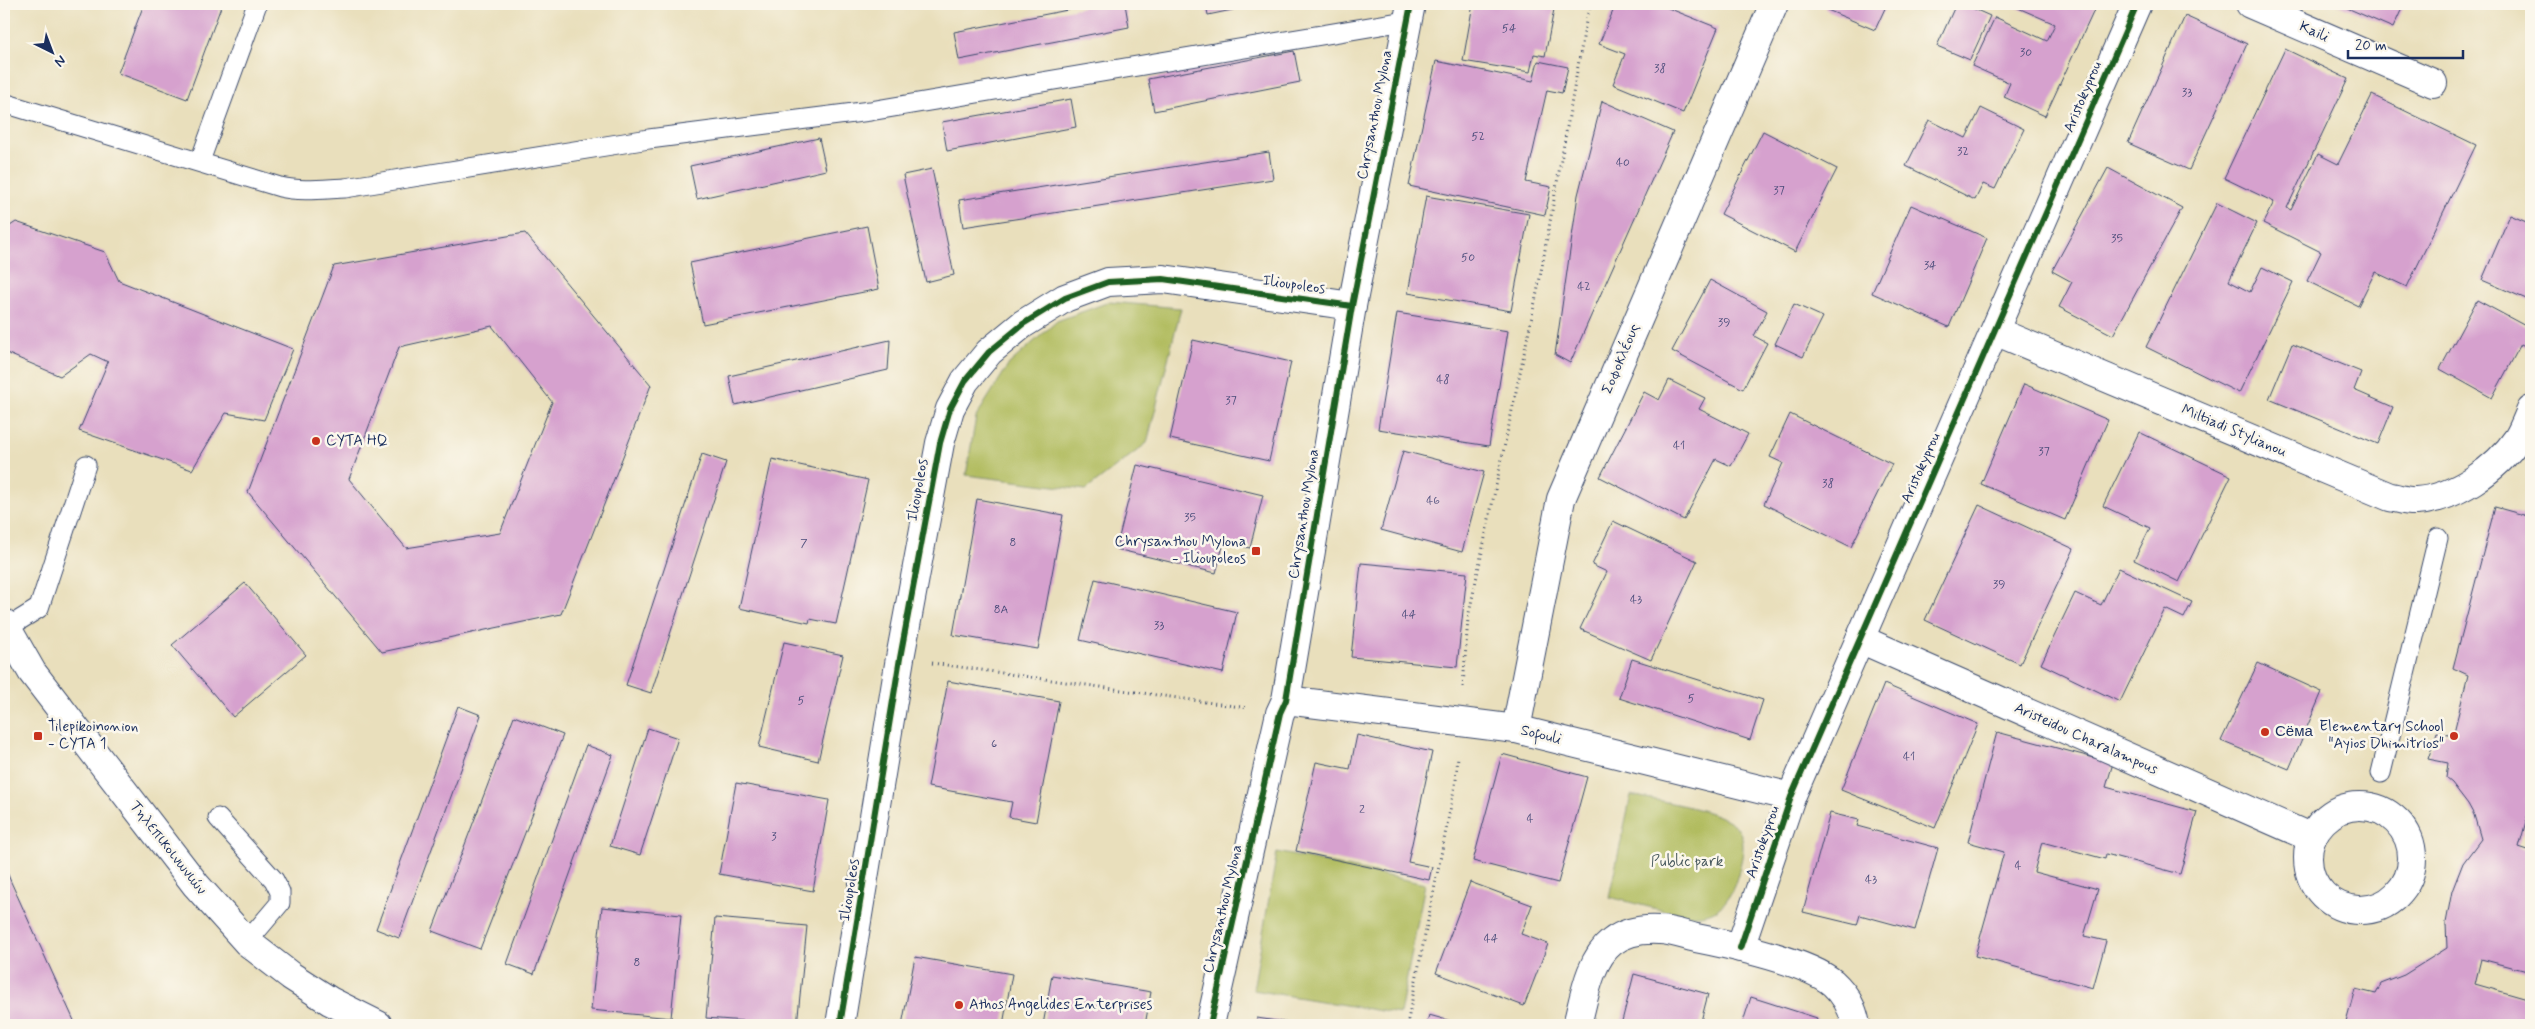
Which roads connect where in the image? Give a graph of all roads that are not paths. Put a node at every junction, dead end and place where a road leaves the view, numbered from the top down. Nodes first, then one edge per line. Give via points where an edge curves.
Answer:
1 (257, 4) edge
2 (1774, 4) edge
3 (2136, 4) edge
4 (2250, 4) edge
5 (1408, 13) edge
6 (2434, 83) dead end
7 (4, 103) edge
8 (200, 161) junction
9 (1352, 306) junction
10 (1995, 331) junction
11 (2531, 410) edge
12 (2524, 440) edge
13 (86, 465) dead end
14 (2438, 538) dead end
15 (5, 625) edge
16 (1860, 639) junction
17 (1283, 706) junction
18 (1516, 729) junction
19 (2381, 773) dead end
20 (1791, 797) junction
21 (218, 818) dead end
22 (2312, 838) dead end
23 (247, 942) junction
24 (1740, 948) junction
25 (1855, 1020) edge
26 (378, 1025) edge
27 (840, 1025) edge
28 (1210, 1025) edge
29 (1577, 1025) edge

1 - 8 lane
2 - 18 street, Σοφοκλέους via 1561,499
3 - 10 street, Aristokyprou
4 - 6 street, Kaili
5 - 8 lane via 870,111 650,139 345,188 294,190
5 - 9 street, Chrysanthou Mylona
7 - 8 lane
9 - 17 street, Chrysanthou Mylona
9 - 27 street, Ilioupoleos via 1163,280 1108,282 1065,298 1023,324 989,352 965,381 950,408 940,443 900,658
10 - 12 street, Miltiadi Stylianou via 2390,497 2415,502 2442,497 2475,478
10 - 16 street, Aristokyprou
11 - 12 street, Miltiadi Stylianou
13 - 15 lane via 39,608
14 - 19 lane
15 - 23 street, Τηλεπικοινωνιών via 32,672 196,885
16 - 20 street, Aristokyprou
16 - 22 street, Aristeidou Charalampous
17 - 18 street, Sofouli
17 - 28 street, Chrysanthou Mylona
18 - 20 street, Sofouli
20 - 24 street, Aristokyprou
21 - 23 lane via 274,880 280,892 280,904
23 - 26 street, Τηλεπικοινωνιών via 292,976
24 - 25 street via 1814,971 1832,982 1846,996
24 - 29 street via 1661,930 1637,930 1624,935 1611,942 1601,956 1586,990

